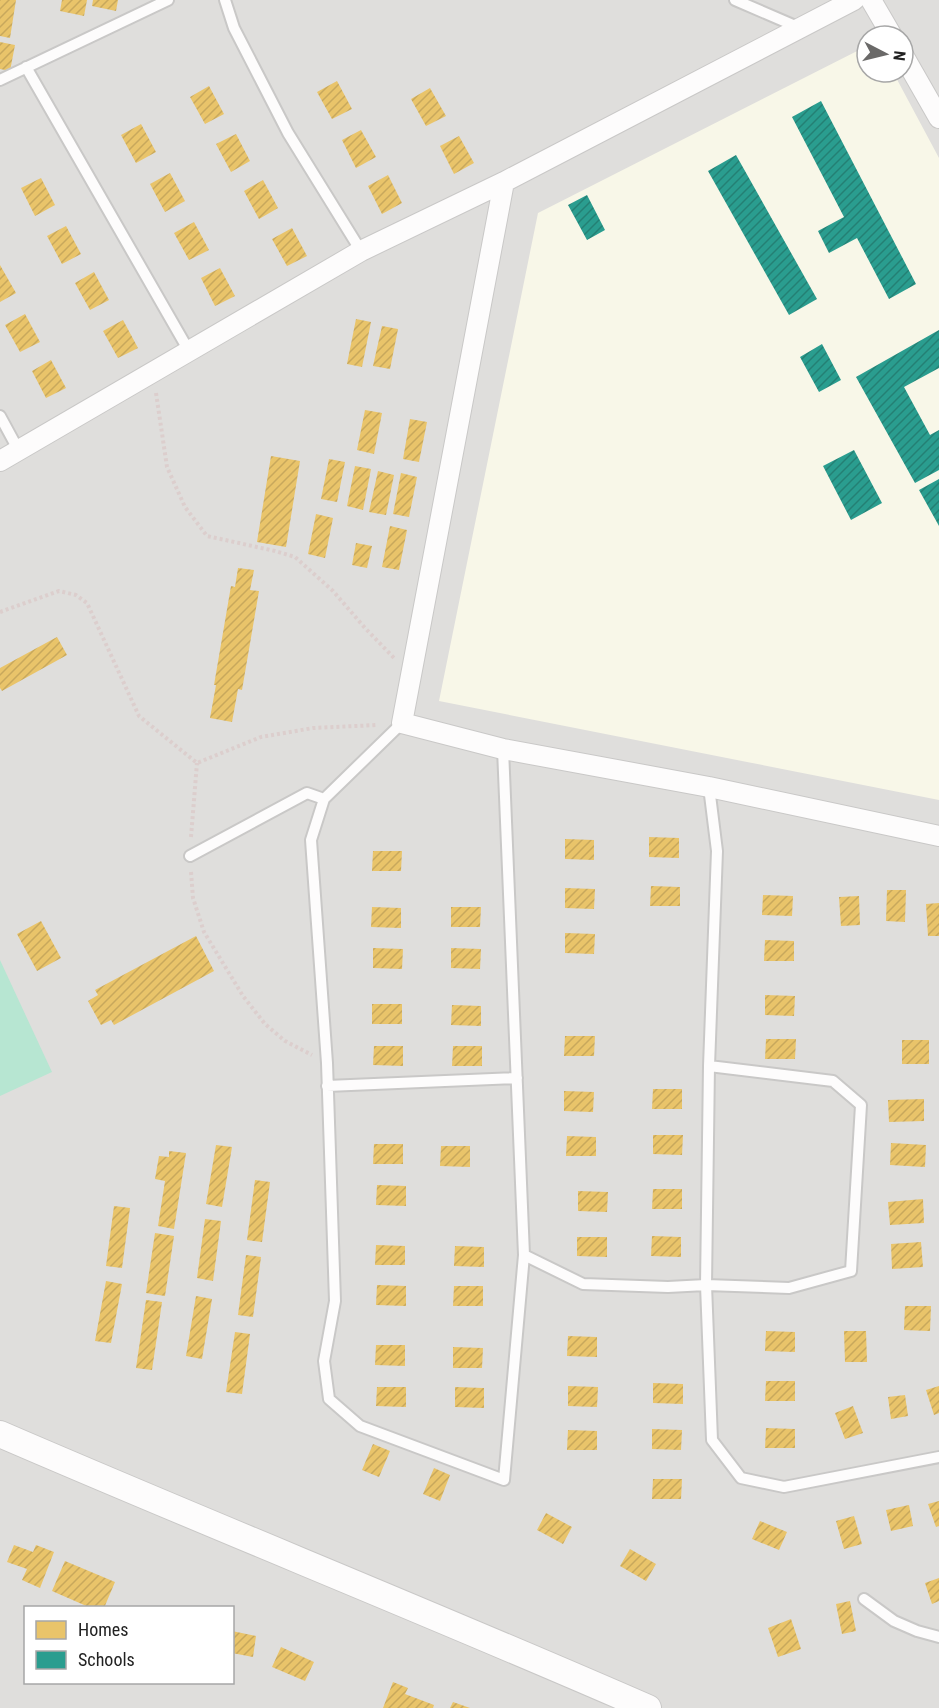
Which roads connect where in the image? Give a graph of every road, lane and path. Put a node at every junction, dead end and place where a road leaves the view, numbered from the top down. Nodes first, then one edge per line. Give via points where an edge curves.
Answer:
1 (168, 0) edge
2 (225, 0) edge
3 (735, 0) edge
4 (854, 0) edge
5 (871, 0) edge
6 (885, 24) edge
7 (800, 28) junction
8 (26, 67) junction
9 (915, 76) edge
10 (0, 80) edge
11 (939, 118) edge
12 (504, 182) junction
13 (361, 251) junction
14 (189, 351) junction
15 (153, 371) junction
16 (0, 416) edge
17 (19, 451) junction
18 (0, 461) edge
19 (0, 612) edge
20 (411, 671) junction
21 (402, 723) junction
22 (503, 749) junction
23 (197, 763) junction
24 (710, 787) junction
25 (324, 799) junction
26 (939, 836) edge
27 (190, 856) junction
28 (327, 1063) junction
29 (709, 1066) junction
30 (517, 1078) junction
31 (327, 1086) junction
32 (524, 1255) junction
33 (706, 1285) junction
34 (0, 1434) edge
35 (939, 1456) edge
36 (864, 1599) dead end
37 (939, 1637) edge
38 (648, 1708) edge

1 - 8 lane
2 - 13 lane via 234,28 288,133
3 - 7 lane
4 - 7 street
5 - 6 street
7 - 12 street
8 - 10 lane
8 - 14 lane
9 - 11 street
12 - 13 street
12 - 20 street
13 - 14 street
14 - 15 street
15 - 17 street
15 - 20 path via 167,467 184,507 207,536 295,557
16 - 17 lane
17 - 18 street
19 - 23 path via 58,591 76,595 87,603 139,716
20 - 21 street
21 - 22 street
21 - 23 path via 313,728 261,737
21 - 25 lane
22 - 24 street
22 - 30 lane
23 - 27 path
24 - 26 street
24 - 29 lane via 717,852
25 - 27 lane via 307,793
25 - 28 lane via 311,840
27 - 28 path via 193,898 204,932 243,996 265,1024 285,1041
28 - 31 lane
29 - 33 lane
29 - 33 lane via 833,1081 861,1106 851,1271 789,1288
30 - 31 lane
30 - 32 lane
31 - 32 lane via 335,1301 324,1361 329,1399 360,1426 504,1480
32 - 33 lane via 583,1284
33 - 35 lane via 712,1440 741,1478 784,1487
34 - 38 street
36 - 37 lane via 894,1621

